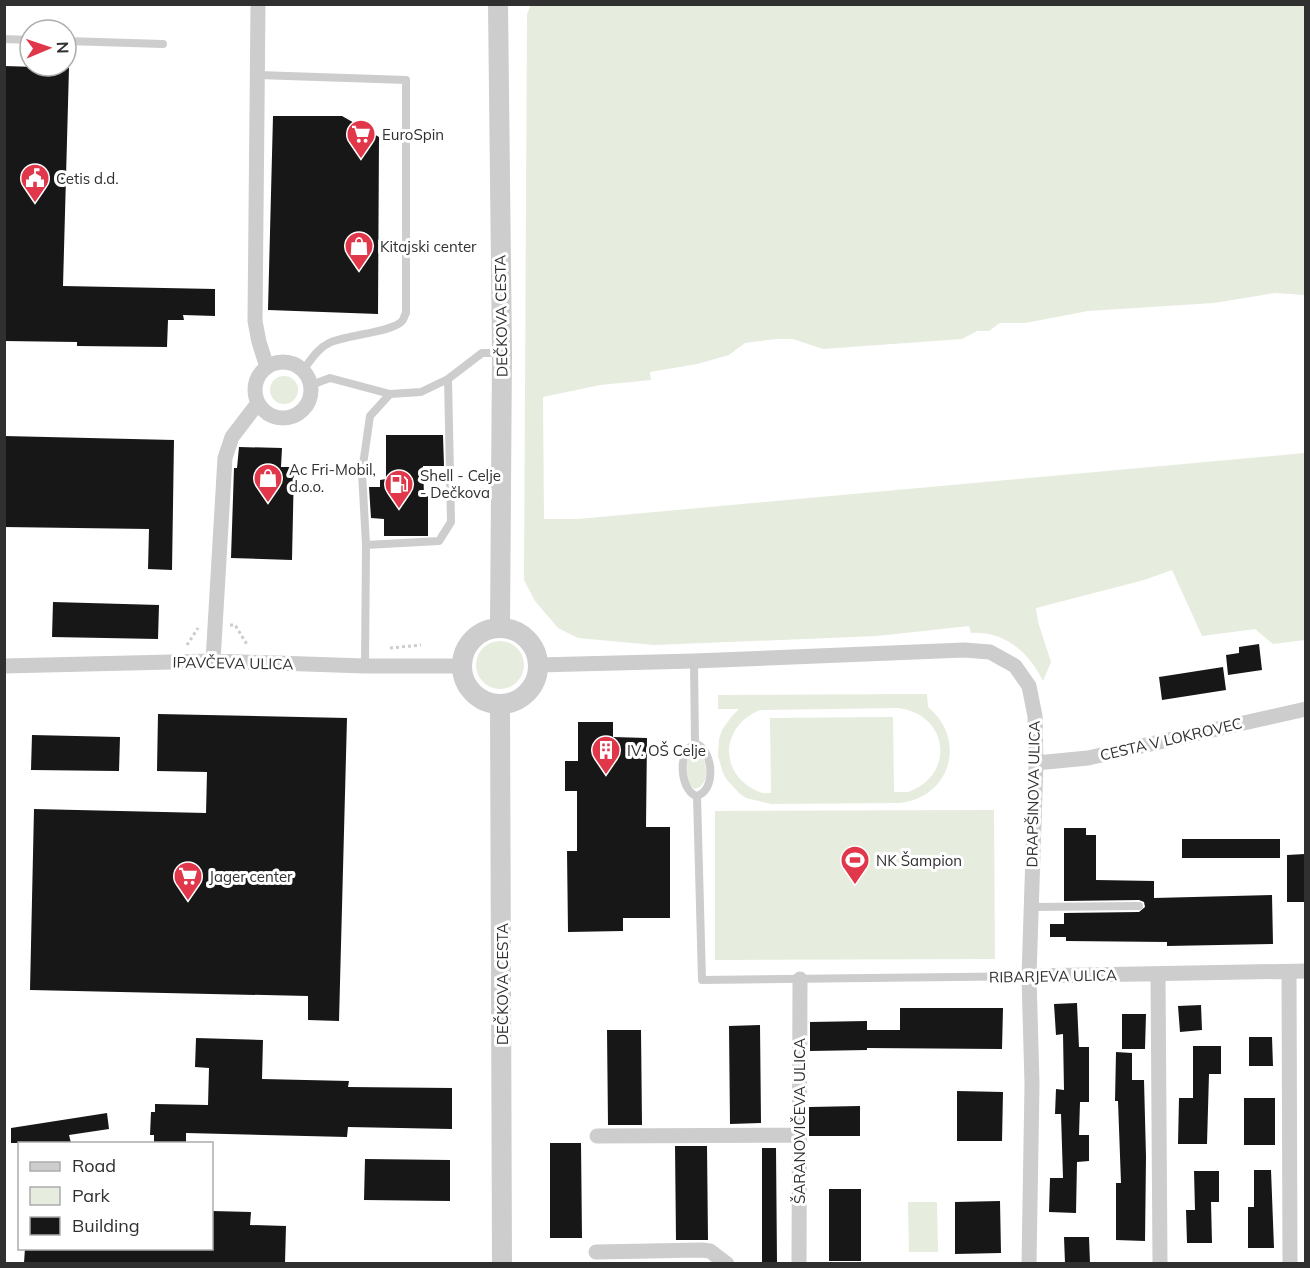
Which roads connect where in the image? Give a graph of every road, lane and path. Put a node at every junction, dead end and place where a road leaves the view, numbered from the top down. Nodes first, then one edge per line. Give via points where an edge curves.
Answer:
1 (258, 4) edge
2 (498, 4) edge
3 (78, 41) edge
4 (163, 44) dead end
5 (258, 75) junction
6 (502, 353) junction
7 (267, 367) junction
8 (303, 370) junction
9 (448, 379) junction
10 (310, 385) junction
11 (390, 394) junction
12 (258, 403) junction
13 (366, 545) junction
14 (500, 627) junction
15 (213, 661) junction
16 (694, 661) junction
17 (538, 665) junction
18 (4, 666) edge
19 (365, 666) junction
20 (462, 666) junction
21 (500, 704) junction
22 (1305, 709) edge
23 (695, 744) junction
24 (1035, 763) junction
25 (697, 796) junction
26 (1139, 906) dead end
27 (1031, 907) junction
28 (1305, 971) edge
29 (1289, 972) junction
30 (1158, 974) junction
31 (1029, 976) junction
32 (800, 979) junction
33 (799, 1135) junction
34 (597, 1136) dead end
35 (596, 1252) dead end
36 (502, 1263) edge
37 (727, 1263) edge
38 (800, 1263) edge
39 (1029, 1263) edge
40 (1160, 1263) edge
41 (1290, 1263) edge

1 - 5 street
2 - 6 street, DEČKOVA CESTA
3 - 4 lane
5 - 7 street via 255,321
5 - 8 lane via 406,80 406,313 393,327 328,343
6 - 9 lane via 482,353
6 - 14 street, DEČKOVA CESTA
7 - 8 street via 282,362
7 - 12 street via 257,380
8 - 10 street
9 - 11 lane via 421,392
9 - 13 lane via 451,522 439,541
10 - 11 lane via 330,378
10 - 12 street via 305,407 292,416 269,414
11 - 13 lane via 370,416 362,472
12 - 15 street via 232,437 225,458
13 - 19 lane
14 - 17 street via 522,634 531,643
14 - 20 street via 488,629 473,639
15 - 18 street, IPAVČEVA ULICA
15 - 19 street, IPAVČEVA ULICA
16 - 17 street, DRAPŠINOVA ULICA
16 - 23 lane
16 - 24 street, DRAPŠINOVA ULICA via 990,652 1015,666 1029,686 1035,716
17 - 21 street via 531,688 518,699
19 - 20 street, IPAVČEVA ULICA
20 - 21 street via 464,678 478,697
21 - 36 street, DEČKOVA CESTA
22 - 24 street, CESTA V LOKROVEC via 1088,758
23 - 25 lane via 687,752 683,770 687,789
23 - 25 lane via 706,751 710,769 706,789
24 - 27 street, DRAPŠINOVA ULICA
25 - 32 lane, RIBARJEVA ULICA via 702,980
26 - 27 lane
27 - 31 street, DRAPŠINOVA ULICA
28 - 29 street, RIBARJEVA ULICA
29 - 30 street, RIBARJEVA ULICA
29 - 41 street
30 - 31 street, RIBARJEVA ULICA
30 - 40 street
31 - 32 lane, RIBARJEVA ULICA
31 - 39 street, DRAPŠINOVA ULICA via 1032,1084
32 - 33 street, ŠARANOVIČEVA ULICA
33 - 34 street
33 - 38 street, ŠARANOVIČEVA ULICA
35 - 37 street via 702,1250

